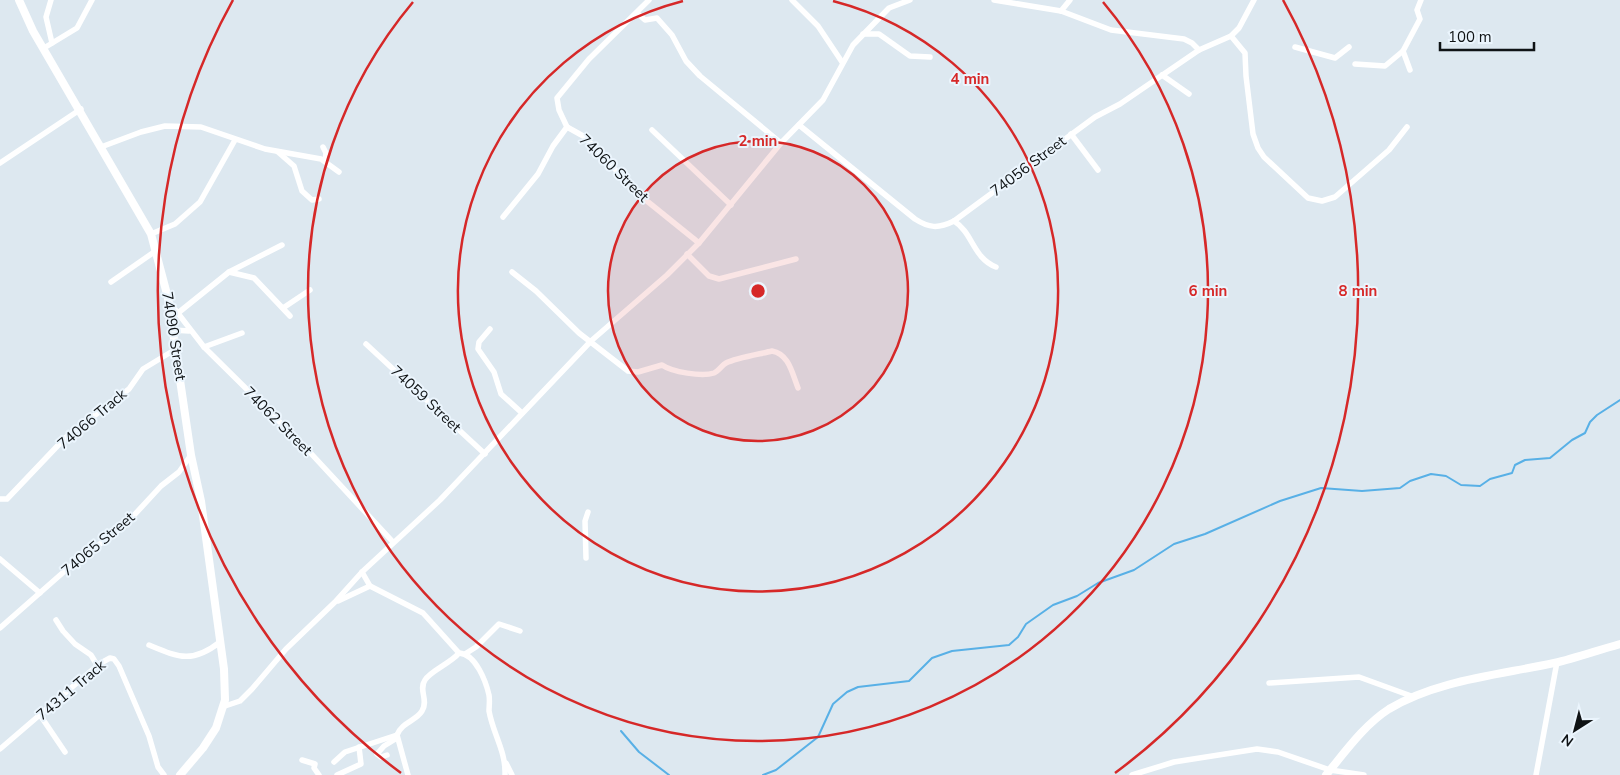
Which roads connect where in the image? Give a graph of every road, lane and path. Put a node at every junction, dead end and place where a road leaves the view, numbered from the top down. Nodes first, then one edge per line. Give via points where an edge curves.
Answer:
1 (19, 0) edge
2 (51, 0) edge
3 (92, 0) edge
4 (650, 0) edge
5 (792, 0) edge
6 (910, 0) edge
7 (994, 0) edge
8 (1070, 0) edge
9 (1254, 0) edge
10 (1421, 0) edge
11 (1022, 2) edge
12 (1061, 11) junction
13 (637, 13) junction
14 (864, 34) junction
15 (1231, 36) junction
16 (52, 43) junction
17 (1295, 47) dead end
18 (1349, 47) dead end
19 (44, 48) junction
20 (1199, 50) junction
21 (1403, 51) junction
22 (930, 57) dead end
23 (842, 62) junction
24 (1355, 64) dead end
25 (1410, 70) dead end
26 (1162, 75) junction
27 (1189, 94) dead end
28 (81, 110) junction
29 (798, 124) junction
30 (567, 127) junction
31 (1407, 127) dead end
32 (652, 130) dead end
33 (1071, 134) junction
34 (235, 140) junction
35 (780, 143) junction
36 (322, 147) dead end
37 (102, 148) junction
38 (277, 150) junction
39 (325, 161) junction
40 (0, 163) edge
41 (1098, 170) dead end
42 (339, 172) dead end
43 (316, 201) dead end
44 (731, 205) junction
45 (503, 217) dead end
46 (954, 222) junction
47 (152, 234) junction
48 (700, 243) junction
49 (282, 245) dead end
50 (157, 250) junction
51 (687, 254) junction
52 (796, 258) dead end
53 (996, 267) dead end
54 (229, 272) junction
55 (512, 272) dead end
56 (111, 282) dead end
57 (310, 290) dead end
58 (168, 298) junction
59 (283, 308) junction
60 (178, 313) junction
61 (290, 316) dead end
62 (490, 329) dead end
63 (173, 330) junction
64 (189, 331) junction
65 (242, 333) dead end
66 (591, 341) junction
67 (366, 344) dead end
68 (204, 347) junction
69 (176, 349) junction
70 (798, 388) dead end
71 (522, 413) junction
72 (484, 454) junction
73 (191, 455) junction
74 (0, 499) edge
75 (588, 512) dead end
76 (393, 542) junction
77 (586, 558) dead end
78 (0, 559) edge
79 (362, 572) junction
80 (370, 586) junction
81 (40, 593) junction
82 (335, 602) junction
83 (56, 620) dead end
84 (0, 628) edge
85 (520, 631) dead end
86 (220, 642) junction
87 (1620, 644) edge
88 (149, 645) dead end
89 (462, 654) junction
90 (1557, 662) junction
91 (97, 666) junction
92 (1269, 683) dead end
93 (1414, 696) junction
94 (225, 706) junction
95 (40, 715) junction
96 (397, 736) junction
97 (359, 747) junction
98 (0, 749) edge
99 (65, 752) dead end
100 (387, 754) dead end
101 (302, 760) dead end
102 (334, 762) dead end
103 (506, 763) junction
104 (1328, 772) edge
105 (406, 773) edge
106 (164, 775) edge
107 (180, 775) edge
108 (319, 775) edge
109 (337, 775) edge
110 (505, 775) edge
111 (512, 775) edge
112 (1132, 775) edge
113 (1364, 775) edge
114 (1536, 775) edge

1 - 19 street, 74090 Street
2 - 16 street via 46,17
3 - 16 street via 77,28
4 - 13 street
5 - 23 street via 826,37
6 - 14 street via 889,8
7 - 11 street
8 - 12 street
9 - 15 street
10 - 21 street via 1417,10 1420,19
11 - 12 street
12 - 20 street via 1111,30 1188,40
13 - 30 street via 589,59 557,98
13 - 35 street via 645,20 657,18 700,76
14 - 22 street via 878,34 910,56
14 - 23 street
15 - 20 street, 74056 Street
15 - 31 street via 1246,52 1253,134 1258,148 1308,198 1322,201 1335,197 1389,150
16 - 19 street
17 - 18 street via 1335,58
19 - 28 street, 74090 Street
20 - 26 street, 74056 Street
21 - 24 street via 1384,66
21 - 25 street
23 - 29 street via 823,100
26 - 27 street
26 - 33 street, 74056 Street
28 - 37 street, 74090 Street
28 - 40 street
29 - 35 street
29 - 46 street, 74056 Street via 923,224 937,227
30 - 45 street, 74060 Street via 538,174
30 - 48 street, 74060 Street via 585,137 638,194
32 - 44 street
33 - 41 street
33 - 46 street, 74056 Street
34 - 37 street via 201,127 176,125 141,132
34 - 38 street via 265,150
34 - 47 street via 200,202 175,224
35 - 44 street
36 - 39 street via 326,153
37 - 47 street, 74090 Street
38 - 39 street
38 - 43 street via 294,166 302,191
39 - 42 street
44 - 48 street
46 - 53 street via 963,228 981,259
47 - 50 street, 74090 Street
48 - 51 street
49 - 54 street
50 - 56 street
50 - 58 street, 74090 Street
51 - 52 street via 709,276 719,279
51 - 66 street
54 - 59 street via 254,278
54 - 60 street
55 - 66 street
57 - 59 street
58 - 60 street, 74062 Street
58 - 63 street, 74090 Street
59 - 61 street
60 - 64 street, 74062 Street
62 - 71 street via 479,342 478,349 494,372 501,394
63 - 64 street
63 - 69 street, 74090 Street
64 - 68 street, 74062 Street
65 - 68 street
66 - 70 street via 628,370 638,372 662,365 696,375 716,373 726,363 779,352 786,358
66 - 71 street
67 - 72 street, 74059 Street
68 - 76 street, 74062 Street via 305,447
69 - 73 street, 74090 Street
69 - 74 street, 74066 Track via 143,369 129,389 65,438 7,499
71 - 72 street
72 - 76 street
73 - 81 street, 74065 Street via 180,472 161,486 125,525
73 - 86 street, 74090 Street via 201,501
75 - 77 street via 585,521
76 - 79 street
78 - 81 street
79 - 80 street
79 - 82 street
80 - 82 street
80 - 89 street via 422,613
81 - 84 street, 74065 Street
82 - 94 street via 286,649 240,701
83 - 91 street via 75,644 91,655
85 - 89 street via 499,624 476,647
86 - 88 street via 210,650 182,657
86 - 94 street, 74090 Street
87 - 90 street
89 - 96 street via 425,680 426,703 422,712 399,729
89 - 103 street via 474,662 488,694 489,711
90 - 93 street
90 - 114 street
91 - 95 street, 74311 Track
91 - 106 street, 74311 Track via 114,659
92 - 93 street via 1359,677
93 - 104 street via 1388,710 1366,728
94 - 107 street via 203,748
95 - 98 street, 74311 Track
95 - 99 street
96 - 97 street
96 - 100 street via 377,754
96 - 105 street
97 - 102 street via 345,752
97 - 109 street via 362,764
101 - 108 street via 314,762
103 - 110 street
103 - 111 street
104 - 112 street via 1278,752 1257,749 1174,762
104 - 113 street

